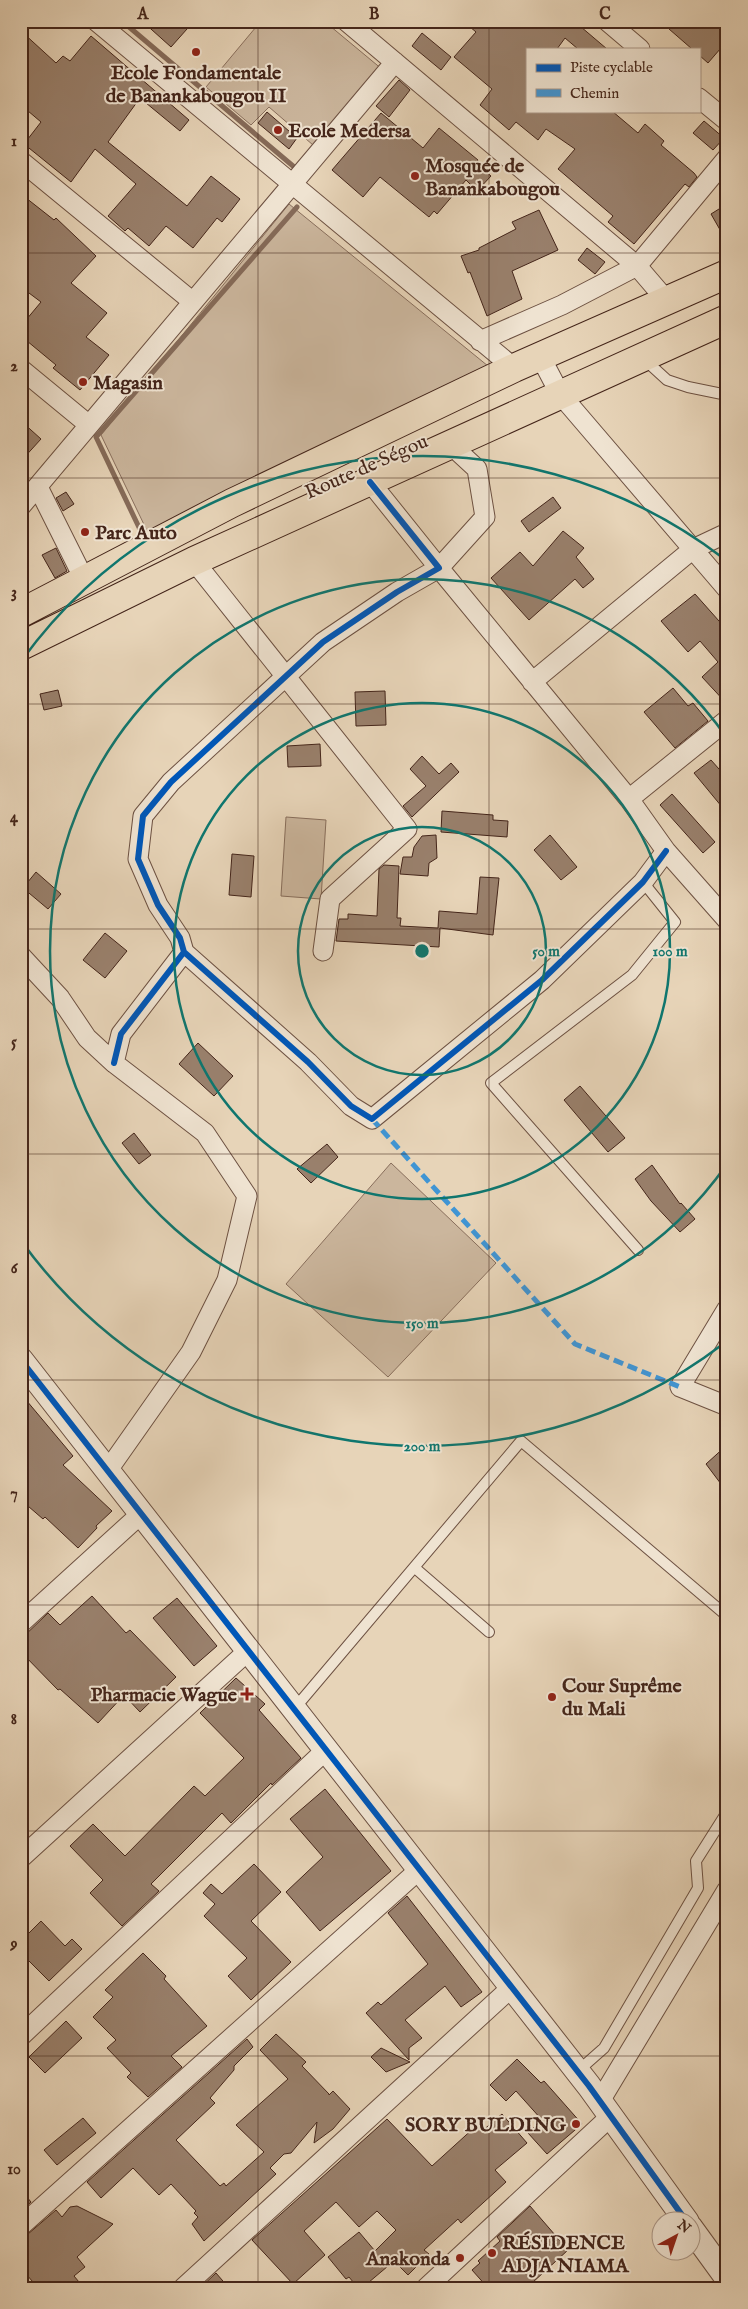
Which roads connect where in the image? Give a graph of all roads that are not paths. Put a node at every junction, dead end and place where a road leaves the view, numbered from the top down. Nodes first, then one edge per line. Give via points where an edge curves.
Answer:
1 (96, 21) edge
2 (346, 21) edge
3 (607, 21) edge
4 (639, 48) edge
5 (395, 62) junction
6 (700, 99) edge
7 (727, 120) edge
8 (727, 158) edge
9 (21, 161) edge
10 (293, 185) junction
11 (637, 266) junction
12 (727, 274) edge
13 (666, 301) junction
14 (193, 302) junction
15 (727, 320) edge
16 (480, 341) junction
17 (540, 356) junction
18 (642, 357) junction
19 (514, 368) junction
20 (21, 369) edge
21 (560, 394) junction
22 (727, 395) edge
23 (89, 425) junction
24 (451, 445) junction
25 (370, 482) junction
26 (38, 487) junction
27 (21, 506) edge
28 (727, 533) edge
29 (692, 549) junction
30 (194, 561) junction
31 (439, 568) junction
32 (84, 579) junction
33 (727, 589) edge
34 (21, 613) edge
35 (21, 646) edge
36 (285, 677) junction
37 (532, 682) junction
38 (727, 720) edge
39 (629, 799) junction
40 (666, 851) junction
41 (643, 882) junction
42 (727, 920) edge
43 (324, 951) dead end
44 (184, 952) junction
45 (21, 956) edge
46 (114, 1063) junction
47 (638, 1250) dead end
48 (727, 1309) edge
49 (24, 1371) edge
50 (727, 1406) edge
51 (108, 1470) junction
52 (142, 1513) junction
53 (415, 1568) junction
54 (727, 1616) edge
55 (21, 1623) edge
56 (489, 1632) dead end
57 (249, 1650) junction
58 (295, 1708) junction
59 (326, 1748) junction
60 (727, 1812) edge
61 (21, 1858) edge
62 (420, 1869) junction
63 (727, 1890) edge
64 (512, 1987) junction
65 (21, 2036) edge
66 (578, 2072) junction
67 (606, 2108) junction
68 (679, 2212) edge
69 (21, 2226) edge
70 (700, 2241) edge
71 (727, 2278) edge
72 (183, 2288) edge
73 (426, 2288) edge

1 - 10 street
2 - 5 street
3 - 4 street
5 - 10 street
5 - 11 street
6 - 7 street
8 - 11 street
9 - 14 street
10 - 14 street
10 - 16 street
11 - 13 street
11 - 16 street via 562,305
12 - 13 highway, Route de Ségou
13 - 17 highway, Route de Ségou
14 - 23 street
15 - 18 highway, Route de Ségou
16 - 19 street
17 - 19 highway, Route de Ségou
17 - 21 street
18 - 21 highway, Route de Ségou
18 - 22 lane via 668,380
19 - 32 highway, Route de Ségou via 232,503
20 - 23 street
21 - 24 highway, Route de Ségou
21 - 29 street
23 - 26 street
24 - 25 highway, Route de Ségou
24 - 31 street via 478,469 485,516
25 - 30 highway, Route de Ségou
25 - 31 street
26 - 27 street
26 - 32 street
28 - 29 street
29 - 33 street
29 - 37 street
30 - 35 highway, Route de Ségou
30 - 36 street
31 - 36 street via 322,642
31 - 37 street
32 - 34 highway, Route de Ségou
36 - 43 street via 407,829 330,899
36 - 44 street via 171,782 143,816 138,859 158,905 180,938
37 - 39 street
38 - 39 street
39 - 40 street
40 - 41 street
40 - 42 street
41 - 44 street via 542,980 372,1119 351,1106 308,1062
41 - 47 lane via 675,922 632,974 491,1083
44 - 46 street via 121,1034
45 - 46 street via 60,998 88,1038
46 - 51 street via 205,1133 247,1196 227,1280 191,1352
48 - 50 street via 680,1387
49 - 51 street
51 - 52 street
52 - 55 street
52 - 57 street
53 - 54 lane via 521,1441
53 - 56 lane
53 - 58 lane
57 - 58 street
57 - 61 street
58 - 59 street
59 - 62 street
59 - 65 street
60 - 66 lane via 696,1861 698,1888 604,2048
62 - 64 street
62 - 69 street
63 - 67 street
64 - 66 street
64 - 72 street
66 - 67 street
67 - 68 street
67 - 73 street
70 - 71 street

